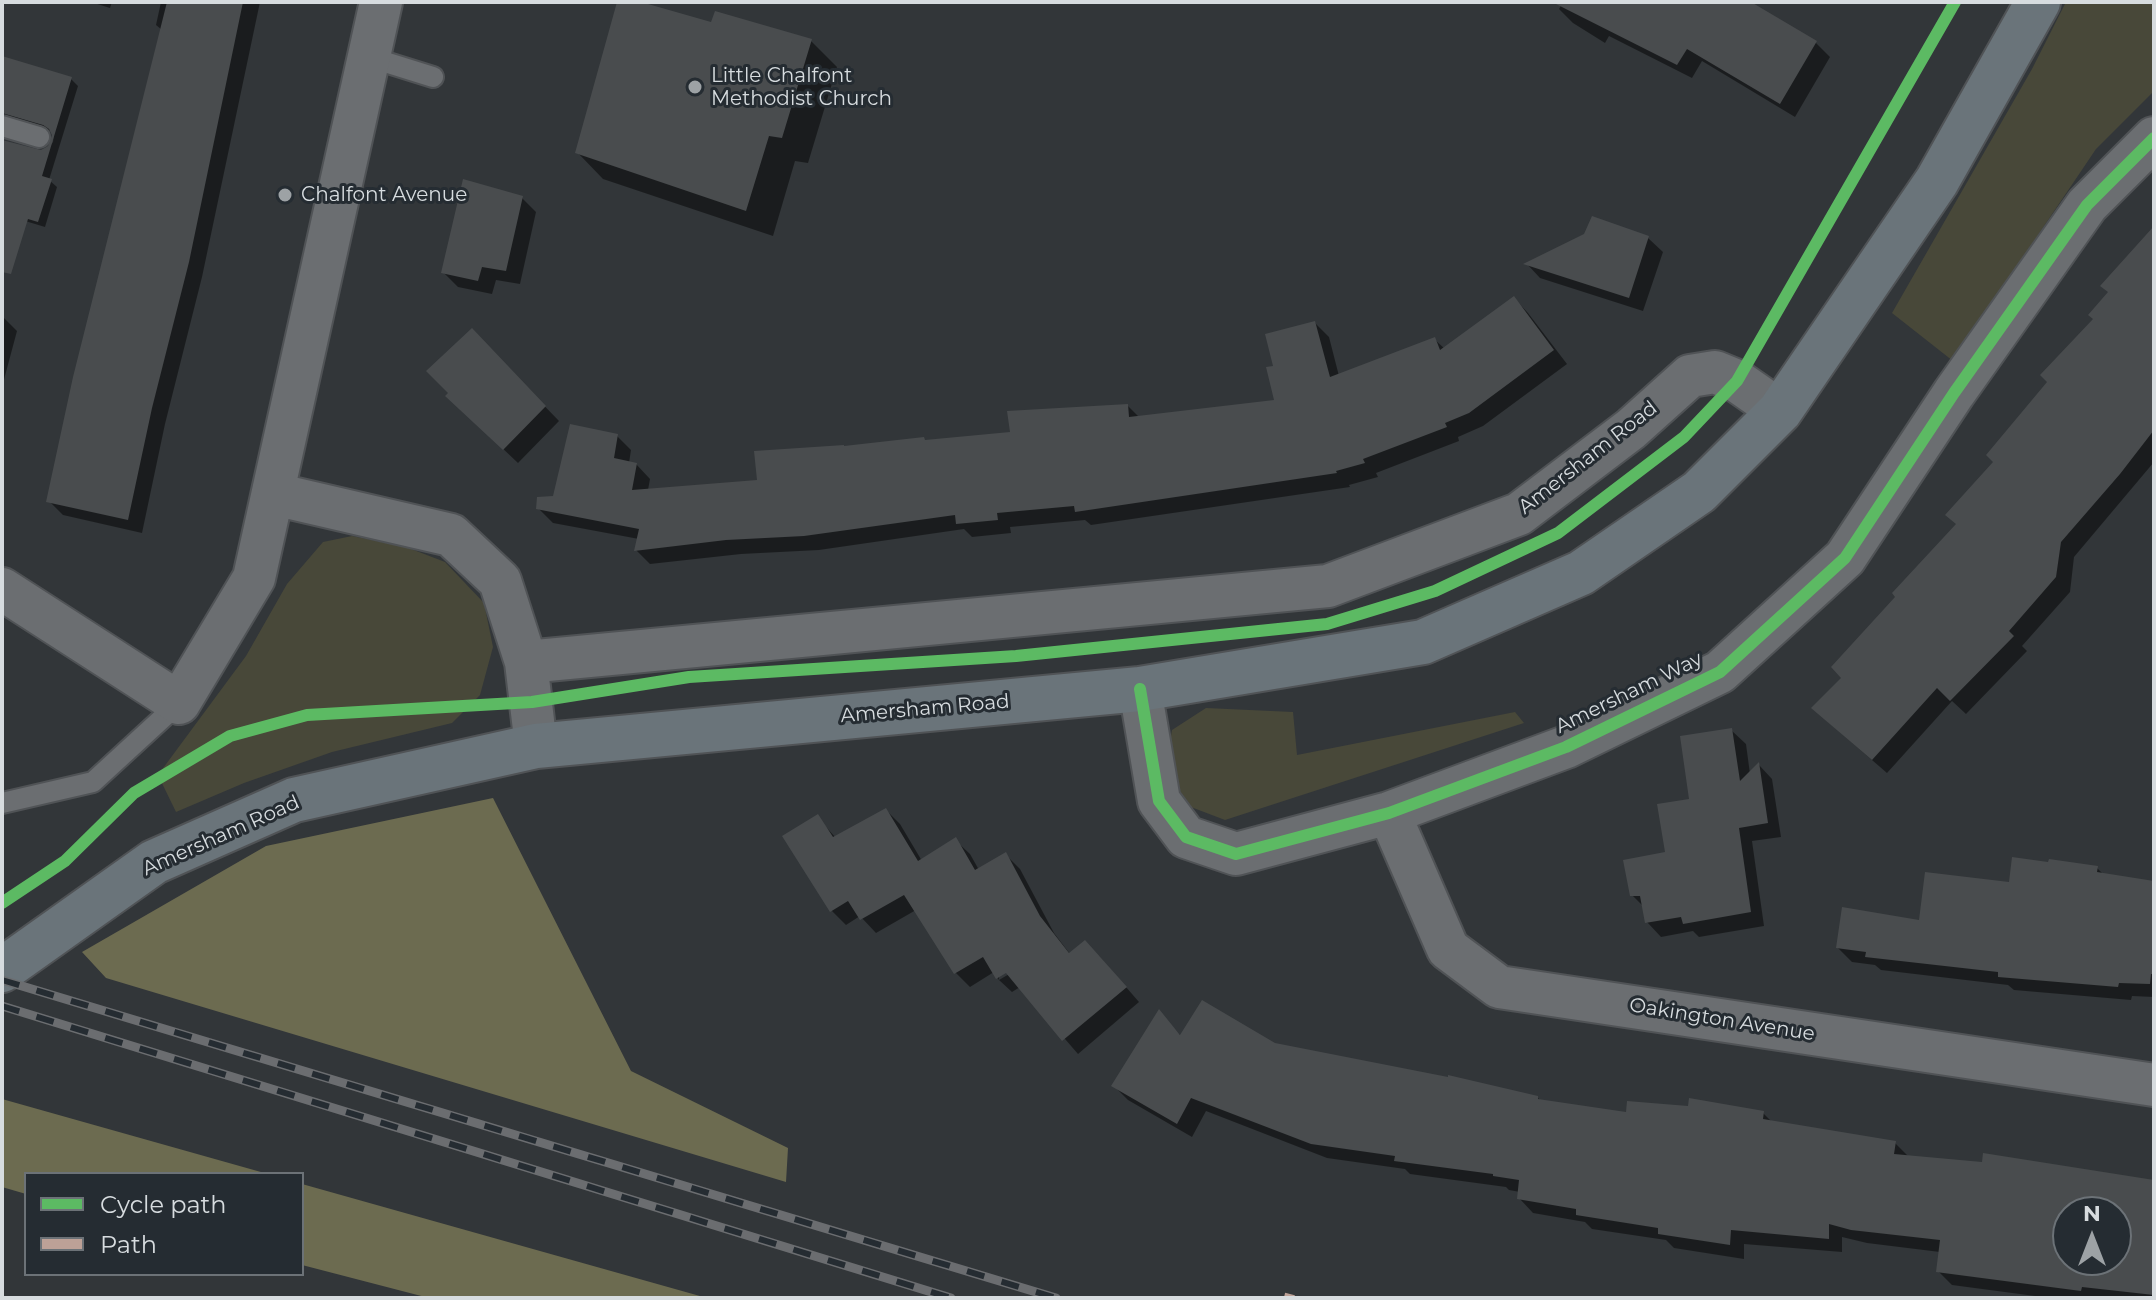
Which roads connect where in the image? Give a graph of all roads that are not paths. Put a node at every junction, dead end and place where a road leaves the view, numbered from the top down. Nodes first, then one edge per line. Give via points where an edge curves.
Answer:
1 (381, 2) edge
2 (2038, 2) edge
3 (369, 57) junction
4 (433, 77) dead end
5 (2, 126) edge
6 (39, 137) dead end
7 (2154, 138) edge
8 (1780, 411) junction
9 (274, 494) junction
10 (2, 589) edge
11 (526, 662) junction
12 (1140, 689) junction
13 (179, 703) junction
14 (536, 746) junction
15 (2, 803) edge
16 (1389, 813) junction
17 (2, 970) edge
18 (2154, 1085) edge

1 - 3 street
2 - 8 main road, Amersham Road via 1937,181
3 - 4 lane
3 - 9 street
5 - 6 lane
7 - 16 street, Amersham Way via 2087,205 1845,558 1720,672 1566,747
8 - 11 street, Amersham Road via 1715,372 1690,376 1631,429 1519,514 1328,586
8 - 12 main road, Amersham Road via 1699,492 1581,573 1423,642
9 - 11 street via 451,535 500,581
9 - 13 street via 254,578
10 - 13 street
11 - 14 street
12 - 14 main road, Amersham Road
12 - 16 street, Amersham Way via 1159,801 1186,837 1236,854
13 - 15 lane via 93,782
14 - 17 main road, Amersham Road via 294,800 154,862
16 - 18 street, Oakington Avenue via 1448,949 1499,987

